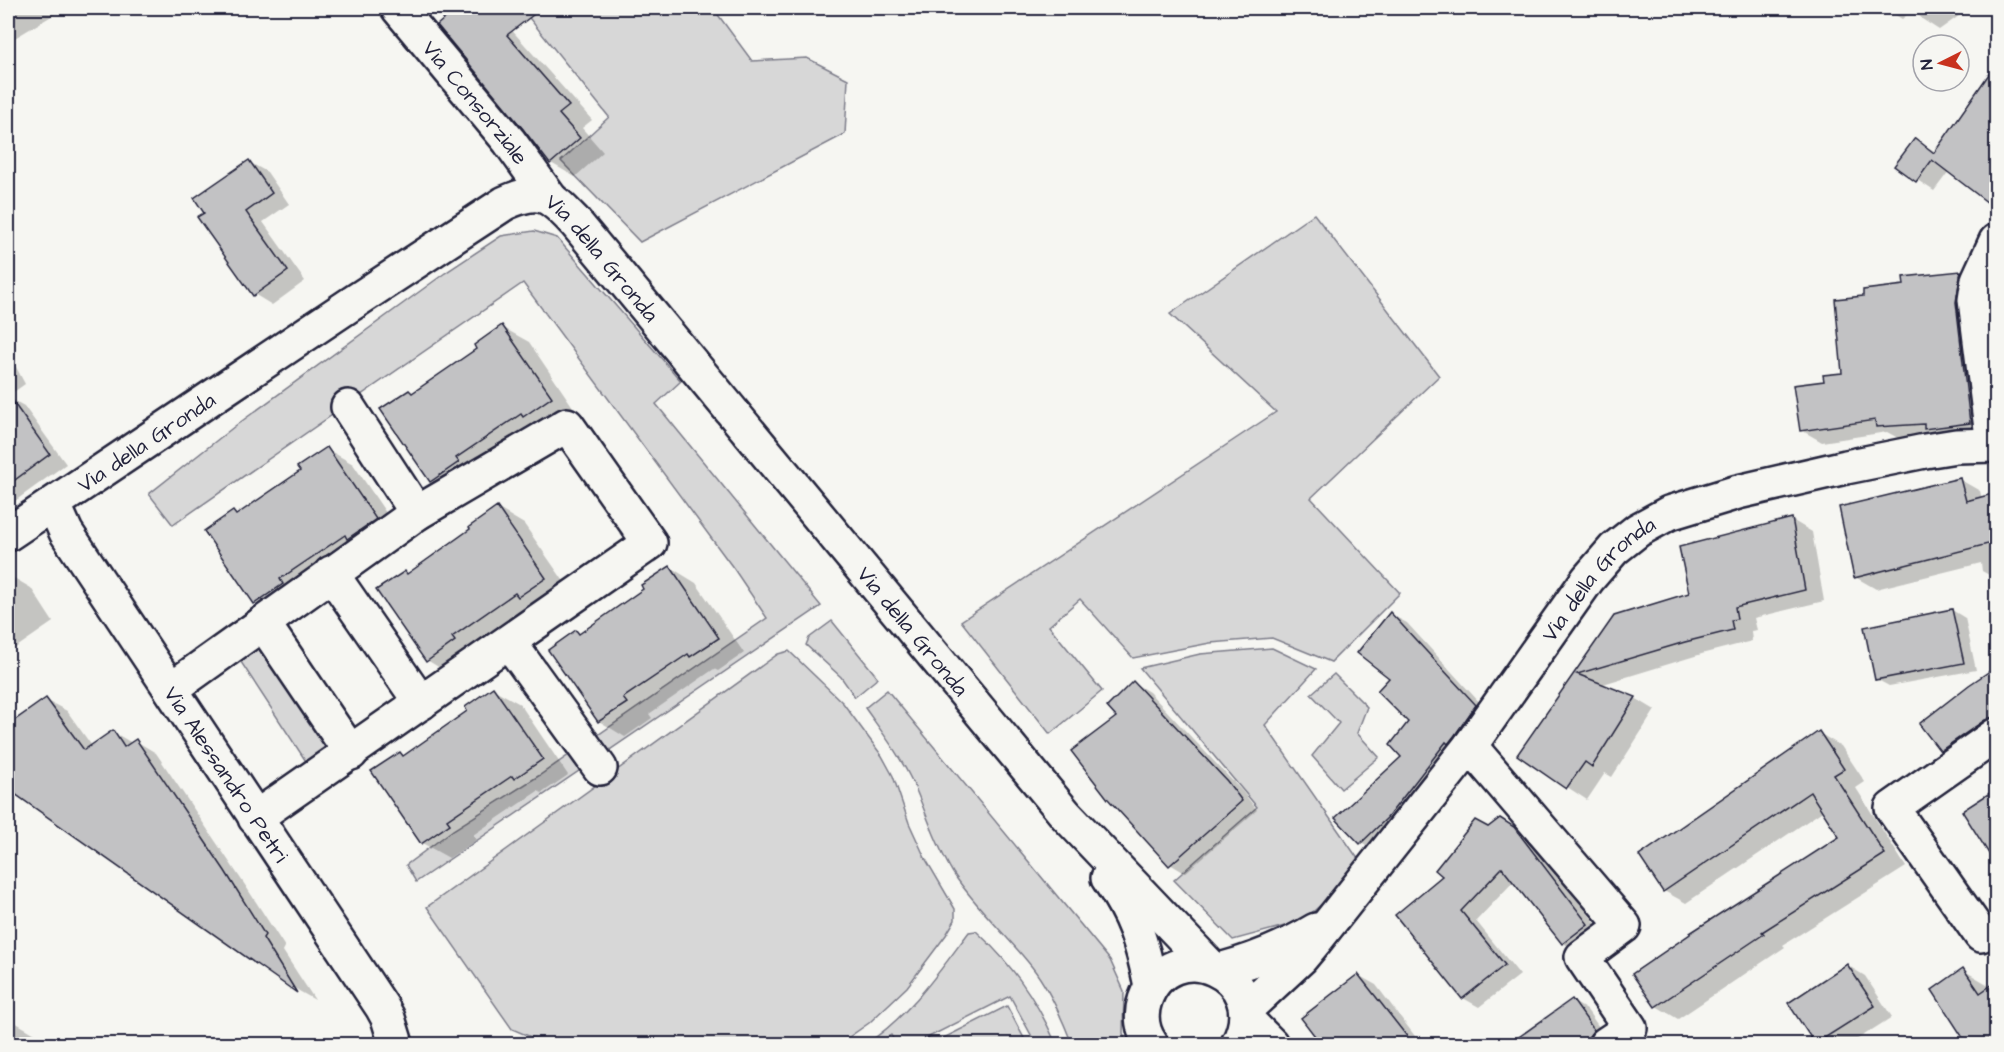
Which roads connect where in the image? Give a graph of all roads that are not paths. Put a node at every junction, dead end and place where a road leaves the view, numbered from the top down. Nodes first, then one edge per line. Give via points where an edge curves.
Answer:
1 (398, 8) edge
2 (550, 198) junction
3 (1996, 241) edge
4 (348, 407) dead end
5 (1995, 445) edge
6 (54, 505) junction
7 (417, 513) junction
8 (8, 534) edge
9 (331, 573) junction
10 (262, 623) junction
11 (509, 642) junction
12 (171, 689) junction
13 (421, 704) junction
14 (1996, 735) edge
15 (1470, 746) junction
16 (351, 753) junction
17 (600, 768) dead end
18 (1066, 815) junction
19 (255, 818) junction
20 (1332, 919) junction
21 (1981, 934) dead end
22 (1215, 968) junction
23 (1151, 986) junction
24 (1243, 1024) edge
25 (396, 1044) edge
26 (1151, 1044) edge
27 (1271, 1044) edge
28 (1606, 1044) edge

1 - 2 street, Via Consorziale via 509,141
2 - 6 street, Via della Gronda via 527,194 505,203
2 - 18 street, Via della Gronda via 575,222
3 - 5 street via 1978,280 1975,300
4 - 7 street
5 - 15 street, Via della Gronda via 1945,448 1846,467 1738,492 1656,519 1614,549 1588,579
6 - 8 street, Via della Gronda
6 - 12 street, Via Alessandro Petri via 66,532
7 - 9 street
7 - 11 street via 567,425 650,543
9 - 10 street
9 - 13 street
10 - 12 street
10 - 16 street
11 - 13 street
11 - 17 street
12 - 19 street, Via Alessandro Petri
13 - 16 street
14 - 21 street via 1892,808
15 - 20 street, Via della Gronda
15 - 28 street via 1624,926 1582,957 1630,1028
16 - 19 street
18 - 22 street, Via della Gronda
18 - 23 street, Via della Gronda via 1134,922
19 - 25 street, Via Alessandro Petri via 382,1007
20 - 22 street, Via della Gronda via 1244,964
20 - 24 street, Via della Gronda
22 - 23 street via 1195,963 1179,966 1165,972
22 - 24 street via 1232,980 1241,994
23 - 26 street via 1142,1016
24 - 27 street

